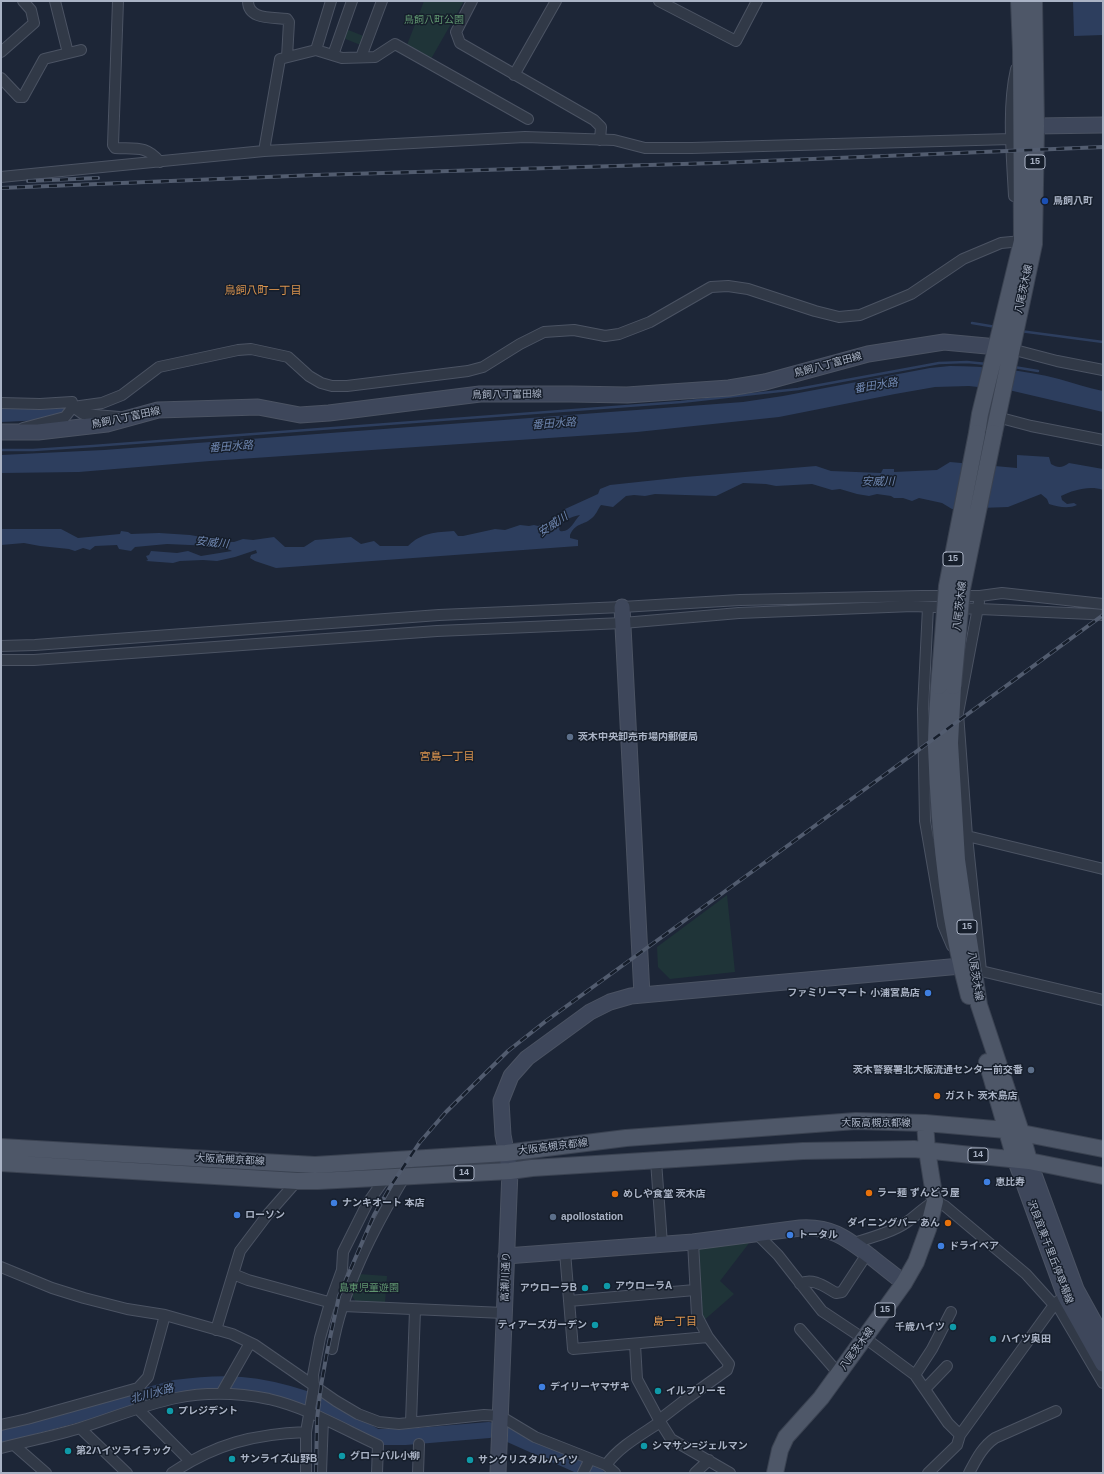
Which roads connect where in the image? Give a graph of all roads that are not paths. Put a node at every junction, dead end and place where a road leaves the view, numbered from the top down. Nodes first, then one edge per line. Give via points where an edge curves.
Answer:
1 (23, 1) edge
2 (55, 1) edge
3 (118, 1) edge
4 (248, 1) edge
5 (331, 1) edge
6 (352, 1) edge
7 (382, 1) edge
8 (472, 1) edge
9 (556, 1) edge
10 (659, 1) edge
11 (757, 1) edge
12 (1019, 1) edge
13 (1034, 1) edge
14 (81, 50) dead end
15 (316, 50) junction
16 (1021, 50) junction
17 (1, 52) edge
18 (68, 53) junction
19 (333, 55) junction
20 (287, 57) junction
21 (361, 57) junction
22 (514, 75) junction
23 (1, 79) edge
24 (528, 119) dead end
25 (1103, 125) edge
26 (1036, 126) junction
27 (1011, 139) junction
28 (600, 140) junction
29 (264, 151) junction
30 (160, 162) junction
31 (1, 177) edge
32 (1022, 217) junction
33 (1028, 242) junction
34 (1004, 348) junction
35 (1103, 370) edge
36 (1, 403) edge
37 (73, 407) junction
38 (998, 411) junction
39 (129, 418) junction
40 (4, 432) edge
41 (1103, 440) edge
42 (980, 596) junction
43 (1103, 604) edge
44 (622, 607) junction
45 (928, 607) junction
46 (977, 608) junction
47 (1103, 616) edge
48 (624, 623) junction
49 (1, 646) edge
50 (1, 660) edge
51 (946, 686) junction
52 (967, 836) junction
53 (1103, 869) edge
54 (964, 909) junction
55 (978, 946) junction
56 (961, 966) junction
57 (981, 971) junction
58 (642, 995) junction
59 (1103, 1000) edge
60 (979, 1005) junction
61 (925, 1123) junction
62 (1014, 1131) junction
63 (1, 1147) edge
64 (1103, 1149) edge
65 (927, 1150) junction
66 (506, 1153) junction
67 (1022, 1160) junction
68 (656, 1161) junction
69 (1, 1163) edge
70 (510, 1171) junction
71 (405, 1176) junction
72 (1103, 1176) edge
73 (386, 1177) junction
74 (297, 1182) junction
75 (935, 1201) junction
76 (756, 1233) junction
77 (693, 1242) junction
78 (854, 1243) junction
79 (662, 1244) junction
80 (565, 1252) junction
81 (867, 1254) junction
82 (506, 1256) junction
83 (1, 1267) edge
84 (233, 1274) junction
85 (904, 1283) junction
86 (800, 1284) junction
87 (695, 1290) junction
88 (1063, 1298) junction
89 (569, 1301) junction
90 (330, 1303) junction
91 (343, 1306) junction
92 (415, 1310) junction
93 (951, 1312) dead end
94 (504, 1313) junction
95 (164, 1315) junction
96 (800, 1329) dead end
97 (216, 1330) junction
98 (708, 1337) junction
99 (1103, 1338) edge
100 (864, 1339) junction
101 (250, 1343) junction
102 (635, 1344) junction
103 (332, 1349) dead end
104 (1103, 1364) edge
105 (947, 1366) dead end
106 (839, 1374) junction
107 (915, 1375) junction
108 (1103, 1383) edge
109 (314, 1386) junction
110 (925, 1389) junction
111 (223, 1391) junction
112 (137, 1408) junction
113 (1056, 1411) dead end
114 (309, 1413) junction
115 (500, 1416) junction
116 (323, 1419) junction
117 (660, 1421) junction
118 (411, 1422) junction
119 (1, 1425) edge
120 (80, 1428) junction
121 (306, 1432) junction
122 (960, 1435) junction
123 (418, 1444) dead end
124 (14, 1445) junction
125 (1, 1448) edge
126 (709, 1460) junction
127 (190, 1461) junction
128 (606, 1465) junction
129 (586, 1466) edge
130 (46, 1473) edge
131 (127, 1473) edge
132 (172, 1473) edge
133 (306, 1473) edge
134 (321, 1473) edge
135 (377, 1473) edge
136 (418, 1473) edge
137 (498, 1473) edge
138 (615, 1473) edge
139 (695, 1473) edge
140 (730, 1473) edge
141 (775, 1473) edge
142 (928, 1473) edge
143 (969, 1473) edge

1 - 17 street via 31,10 34,23
2 - 18 street
3 - 30 street via 113,145 115,148 145,149
4 - 20 street via 248,7 255,15 286,19 289,22
5 - 15 street
6 - 19 street
7 - 21 street
8 - 22 street via 456,32 460,43
9 - 22 street
10 - 11 street via 736,41
12 - 16 main road, 八尾茨木線 / 15
13 - 26 main road, 八尾茨木線 / 15
14 - 18 street
15 - 19 street
15 - 20 street
16 - 27 street via 1013,84
16 - 32 main road, 八尾茨木線 / 15
18 - 23 street via 44,59 23,97 19,98
19 - 21 street via 342,58
20 - 29 street via 280,59
21 - 24 street via 375,57 395,44
22 - 28 street via 594,120 601,127
25 - 26 street
26 - 33 main road, 八尾茨木線 / 15
27 - 28 street via 692,148 645,148 614,140
27 - 32 street via 1014,198
28 - 29 street via 525,137
29 - 30 street
30 - 31 street
32 - 33 main road, 八尾茨木線 / 15
33 - 34 main road, 八尾茨木線 / 15
33 - 37 street via 1001,243 963,259 911,294 860,315 839,317 748,289 711,287 650,322 619,334 605,336 574,330 544,332 483,367 468,372 332,386 309,376 288,357 251,349 238,350 160,367 122,395 102,403
34 - 35 street
34 - 38 main road, 八尾茨木線 / 15
34 - 39 street, 鳥飼八丁富田線 via 944,342 868,354 765,382 729,388 627,395 480,394 300,415 258,407 158,410
34 - 51 main road, 八尾茨木線 / 15, bridge via 983,402 947,586
36 - 37 street via 72,402
37 - 39 street via 83,414
37 - 40 street via 64,417
38 - 41 street via 1031,426
38 - 51 main road, 八尾茨木線 / 15, bridge via 962,588
39 - 40 street, 鳥飼八丁富田線 via 107,424 46,431
42 - 43 street via 1002,594
42 - 44 street via 740,600
42 - 46 street
44 - 48 street
44 - 49 street via 439,615
45 - 46 street
45 - 48 street via 739,613
45 - 56 street via 923,709 925,821 942,924
46 - 47 street
46 - 52 street via 958,713
48 - 50 street via 437,631 34,660
48 - 58 street
51 - 54 main road, 八尾茨木線 / 15 via 957,860
51 - 56 main road, 八尾茨木線 / 15 via 936,745 944,862
52 - 53 street
52 - 55 street
54 - 55 main road
54 - 60 main road, 八尾茨木線 / 15
55 - 57 street
56 - 58 street, 高瀬川通り
56 - 62 main road, 八尾茨木線 / 15
57 - 59 street
57 - 60 main road
58 - 66 street, 高瀬川通り via 620,999 600,1007 569,1027 518,1067 511,1076 501,1101
60 - 62 main road, 八尾茨木線 / 15
61 - 62 main road, 大阪高槻京都線 / 14
61 - 65 main road, 八尾茨木線 / 15
61 - 66 main road, 大阪高槻京都線 / 14 via 856,1121 626,1138
62 - 64 main road, 大阪高槻京都線 / 14
62 - 67 main road, 八尾茨木線 / 15
63 - 66 main road, 大阪高槻京都線 / 14 via 315,1165
65 - 67 main road, 大阪高槻京都線 / 14
65 - 68 main road, 大阪高槻京都線 / 14 via 803,1151
65 - 75 main road, 八尾茨木線 / 15
66 - 70 street, 高瀬川通り
67 - 72 main road, 大阪高槻京都線 / 14
67 - 88 street, 沢良宜東千里丘停車場線
68 - 70 main road, 大阪高槻京都線 / 14
68 - 79 street
69 - 74 main road, 大阪高槻京都線 / 14
70 - 71 main road, 大阪高槻京都線 / 14
70 - 82 street, 高瀬川通り
71 - 73 main road, 大阪高槻京都線 / 14
71 - 91 street via 370,1239
73 - 74 main road, 大阪高槻京都線 / 14
73 - 90 street via 367,1204 349,1238 343,1252 342,1270
74 - 84 street via 240,1251
75 - 78 street via 897,1228
75 - 85 main road, 八尾茨木線 / 15 via 916,1262
75 - 88 street via 1026,1274
76 - 77 street
76 - 78 street via 814,1228 835,1232
76 - 86 street via 778,1255
77 - 79 street
77 - 87 street
78 - 81 street
79 - 80 street
80 - 82 street
80 - 89 street
81 - 85 street
81 - 86 street via 842,1292 836,1293 814,1282
82 - 94 street, 高瀬川通り
83 - 95 street via 84,1298
84 - 90 street
84 - 97 street
85 - 100 main road, 八尾茨木線 / 15
86 - 100 street via 822,1312
87 - 89 street
87 - 98 street via 697,1316
88 - 99 street, 沢良宜東千里丘停車場線
88 - 104 street, 沢良宜東千里丘停車場線
88 - 108 street
88 - 122 street
89 - 102 street via 573,1349
90 - 91 street
90 - 109 street via 320,1338 313,1375
91 - 92 street
91 - 103 street
92 - 94 street
92 - 118 street
93 - 107 street
94 - 115 street, 高瀬川通り
95 - 97 street
95 - 119 street via 148,1377 138,1388
96 - 106 street
97 - 101 street
98 - 102 street
98 - 117 street via 730,1364 727,1370 684,1400
100 - 106 main road, 八尾茨木線 / 15
100 - 107 street
101 - 109 street
101 - 111 street
102 - 117 street via 637,1379
105 - 110 street
106 - 141 main road, 八尾茨木線 / 15 via 786,1437
107 - 110 street
109 - 114 street
109 - 118 street via 358,1414 379,1422
110 - 122 street via 948,1423
111 - 112 street via 177,1398
111 - 114 street via 270,1399
112 - 120 street
112 - 127 street
113 - 143 street via 989,1442 982,1449
114 - 116 street
114 - 121 street
115 - 118 street via 484,1415
115 - 129 street
115 - 137 street, 高瀬川通り
116 - 134 street
116 - 135 street via 378,1445
117 - 126 street via 671,1439
117 - 128 street via 632,1440
120 - 124 street
120 - 131 street
121 - 127 street via 249,1438
121 - 133 street
122 - 142 street via 957,1445
123 - 136 street
124 - 125 street
124 - 130 street
126 - 139 street
126 - 140 street
127 - 132 street
128 - 129 street
128 - 138 street

